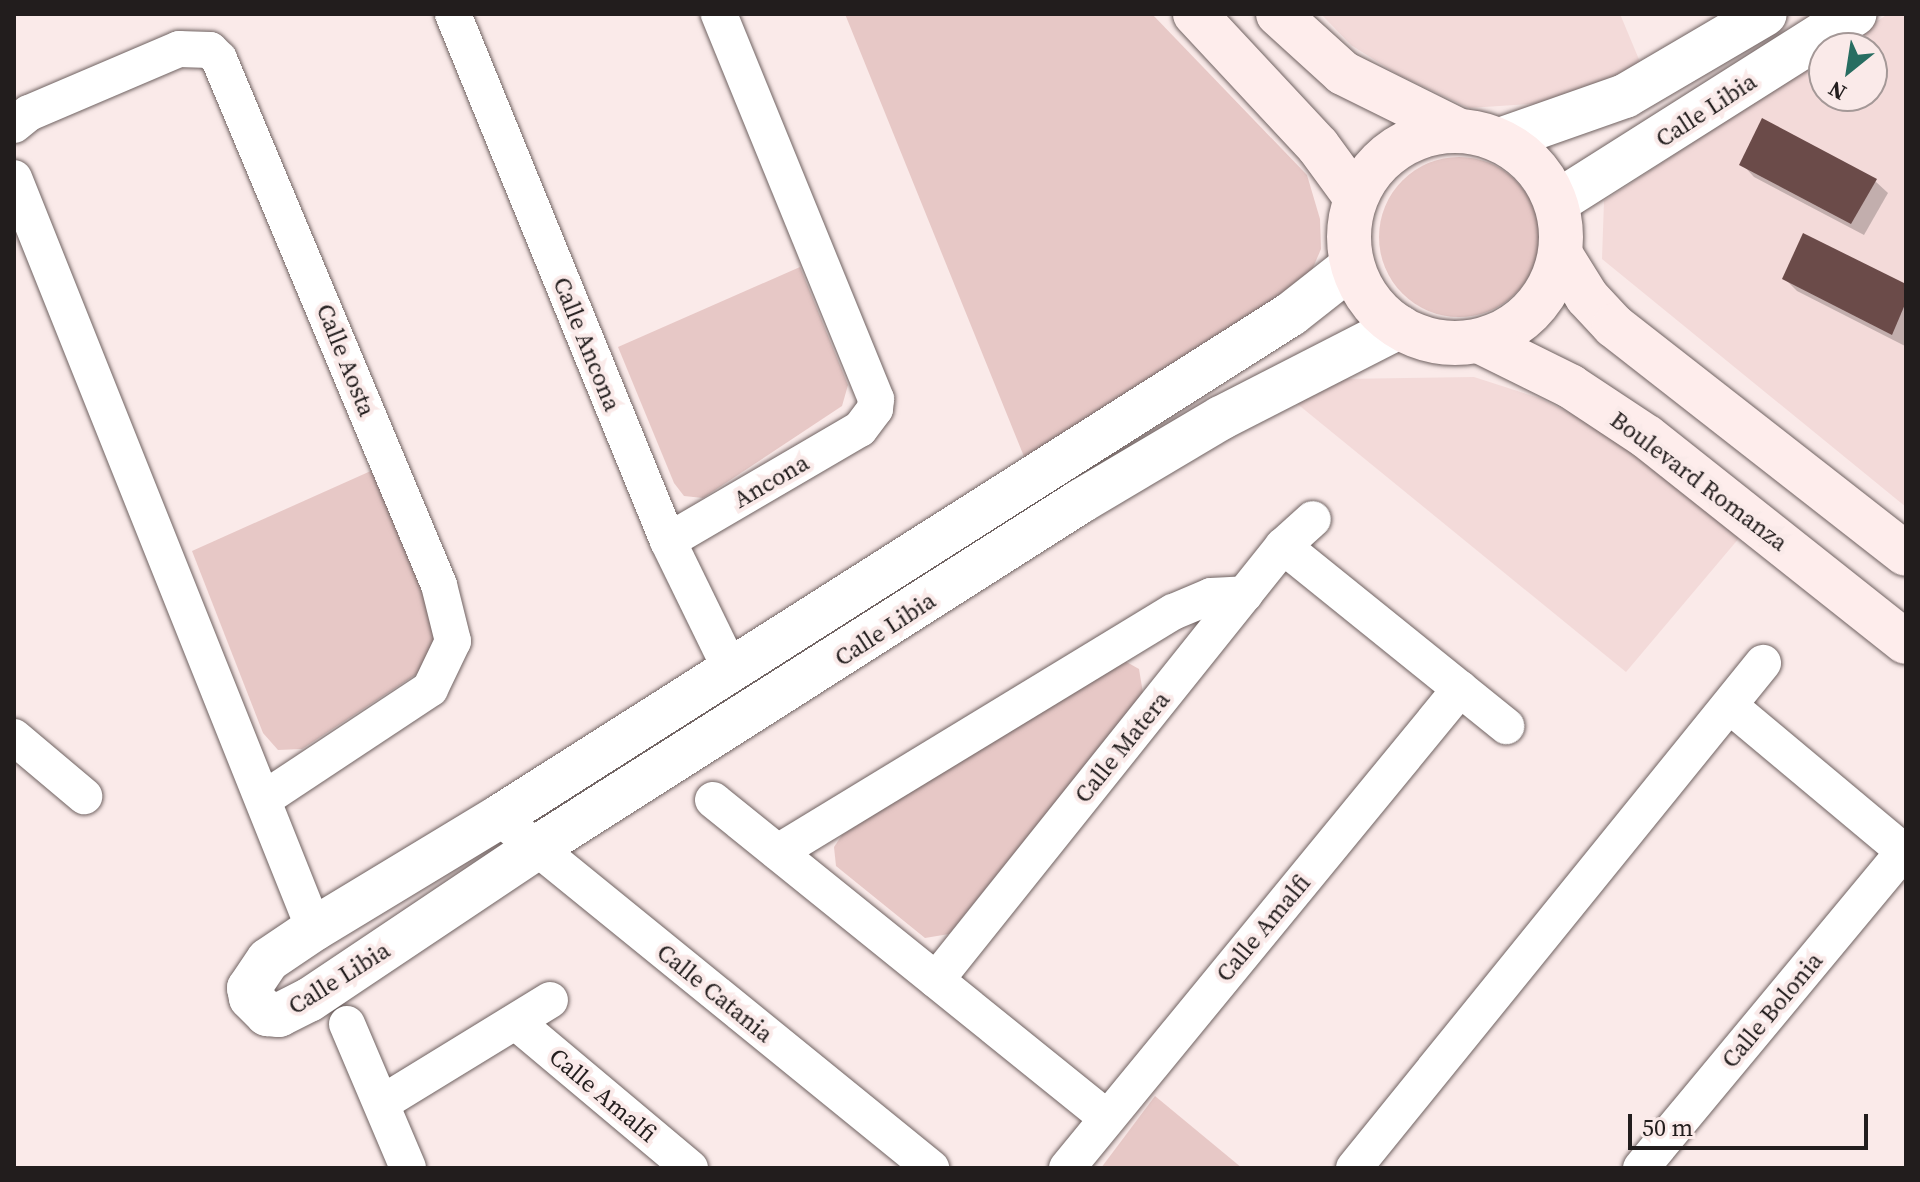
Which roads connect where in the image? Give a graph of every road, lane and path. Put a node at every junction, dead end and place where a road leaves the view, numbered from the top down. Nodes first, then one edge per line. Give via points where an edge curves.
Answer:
1 (453, 14) edge
2 (719, 14) edge
3 (1195, 14) edge
4 (1278, 14) edge
5 (1765, 14) edge
6 (1854, 14) edge
7 (14, 125) edge
8 (1458, 130) junction
9 (1500, 140) junction
10 (14, 178) edge
11 (1356, 198) junction
12 (1557, 202) junction
13 (1561, 255) junction
14 (1352, 266) junction
15 (1399, 327) junction
16 (1479, 341) junction
17 (1313, 519) dead end
18 (668, 541) junction
19 (1283, 546) junction
20 (1906, 554) edge
21 (1245, 594) junction
22 (1906, 642) edge
23 (1763, 663) dead end
24 (731, 670) junction
25 (1460, 689) junction
26 (1730, 706) junction
27 (1506, 726) dead end
28 (14, 737) edge
29 (84, 796) dead end
30 (264, 799) junction
31 (713, 800) dead end
32 (499, 817) junction
33 (536, 848) junction
34 (778, 852) junction
35 (1905, 852) edge
36 (314, 929) junction
37 (936, 980) junction
38 (550, 1000) dead end
39 (517, 1023) junction
40 (347, 1024) dead end
41 (382, 1103) junction
42 (1107, 1118) junction
43 (408, 1168) edge
44 (690, 1168) edge
45 (931, 1168) edge
46 (1067, 1168) edge
47 (1354, 1168) edge
48 (1641, 1168) edge

1 - 18 street, Calle Ancona
2 - 18 street, Ancona via 876,399 871,417
3 - 11 main road via 1318,146
4 - 8 main road via 1343,73
5 - 9 street, Calle Libia via 1625,96
6 - 12 street, Calle Libia
7 - 30 street, Calle Aosta via 29,113 179,49 210,50 238,98 439,585 453,641 430,689
8 - 9 main road
8 - 11 main road via 1425,134 1396,148 1372,169
9 - 12 main road via 1524,155
10 - 30 street
11 - 14 main road via 1348,231
12 - 13 main road
13 - 16 main road via 1551,285 1533,311 1509,330
13 - 20 main road via 1587,297 1614,326
14 - 15 main road via 1378,311
14 - 24 street, Calle Libia via 1291,314
15 - 16 main road via 1451,344
15 - 33 street, Calle Libia via 1221,418 1081,501
16 - 22 main road, Boulevard Romanza via 1570,386 1647,437
17 - 19 street, Calle Matera
18 - 24 street, Calle Ancona
19 - 21 street, Calle Matera
19 - 25 street
21 - 34 street via 1211,596 1173,612
21 - 37 street, Calle Matera
23 - 26 street
24 - 32 street, Calle Libia
25 - 27 street
25 - 42 street, Calle Amalfi
26 - 35 street
26 - 47 street
28 - 29 street
30 - 36 street
31 - 34 street
32 - 33 street, Calle Catania
32 - 36 street, Calle Libia
33 - 36 street, Calle Libia via 309,1000 279,1015 267,1014 251,998 255,977 268,960
33 - 45 street, Calle Catania
34 - 37 street
35 - 48 street, Calle Bolonia
37 - 42 street
38 - 39 street
39 - 41 street
39 - 44 street, Calle Amalfi
40 - 41 street
41 - 43 street
42 - 46 street, Calle Amalfi

